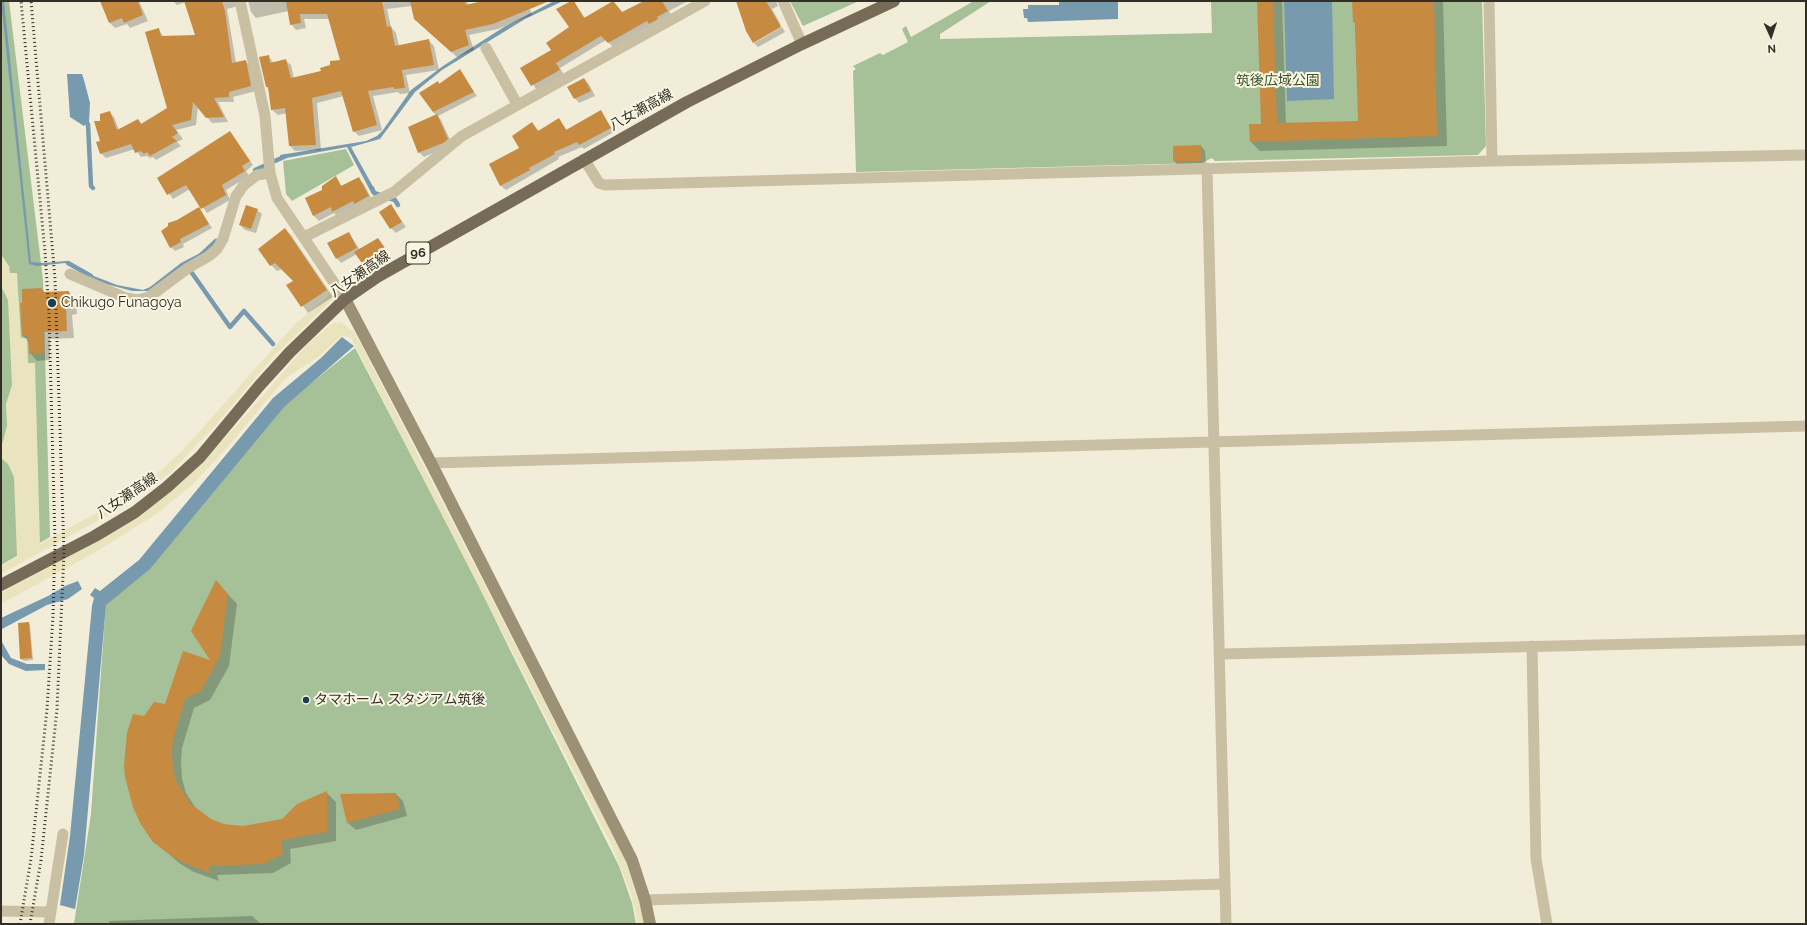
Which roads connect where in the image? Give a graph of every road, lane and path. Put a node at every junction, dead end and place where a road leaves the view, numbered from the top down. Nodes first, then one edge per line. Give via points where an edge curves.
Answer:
1 (240, 1) edge
2 (705, 1) edge
3 (783, 1) edge
4 (894, 1) edge
5 (1489, 1) edge
6 (802, 44) junction
7 (486, 48) dead end
8 (517, 104) junction
9 (1806, 155) edge
10 (584, 159) junction
11 (1492, 161) junction
12 (1208, 168) junction
13 (270, 173) junction
14 (304, 237) junction
15 (70, 274) dead end
16 (345, 299) junction
17 (1806, 426) edge
18 (1214, 442) junction
19 (431, 463) junction
20 (1, 585) edge
21 (1806, 640) edge
22 (1532, 646) junction
23 (1221, 654) junction
24 (63, 834) dead end
25 (1225, 884) junction
26 (645, 900) junction
27 (1, 911) edge
28 (51, 912) junction
29 (49, 924) edge
30 (650, 924) edge
31 (1226, 924) edge
32 (1547, 924) edge

1 - 13 street via 265,116
2 - 8 street
3 - 6 street
4 - 6 main road, 八女瀬高線 / 96
5 - 11 street
6 - 10 main road, 八女瀬高線 / 96 via 687,102
7 - 8 street
8 - 14 street via 462,136 394,192
9 - 11 street
10 - 12 street via 599,183 605,185
10 - 16 main road, 八女瀬高線 / 96 via 377,277
11 - 12 street
12 - 18 street
13 - 14 street via 277,198
13 - 15 street via 257,175 244,185 236,196 224,239 217,249 149,297 138,300 126,298
14 - 16 street
16 - 19 street
16 - 20 main road, 八女瀬高線 / 96 via 290,352 200,457 167,488 95,536
17 - 18 street
18 - 19 street
18 - 23 street
19 - 26 street via 632,860
21 - 22 street
22 - 23 street
22 - 32 street via 1536,859
23 - 25 street
24 - 28 street
25 - 26 street
25 - 31 street
26 - 30 street
27 - 28 street
28 - 29 street

